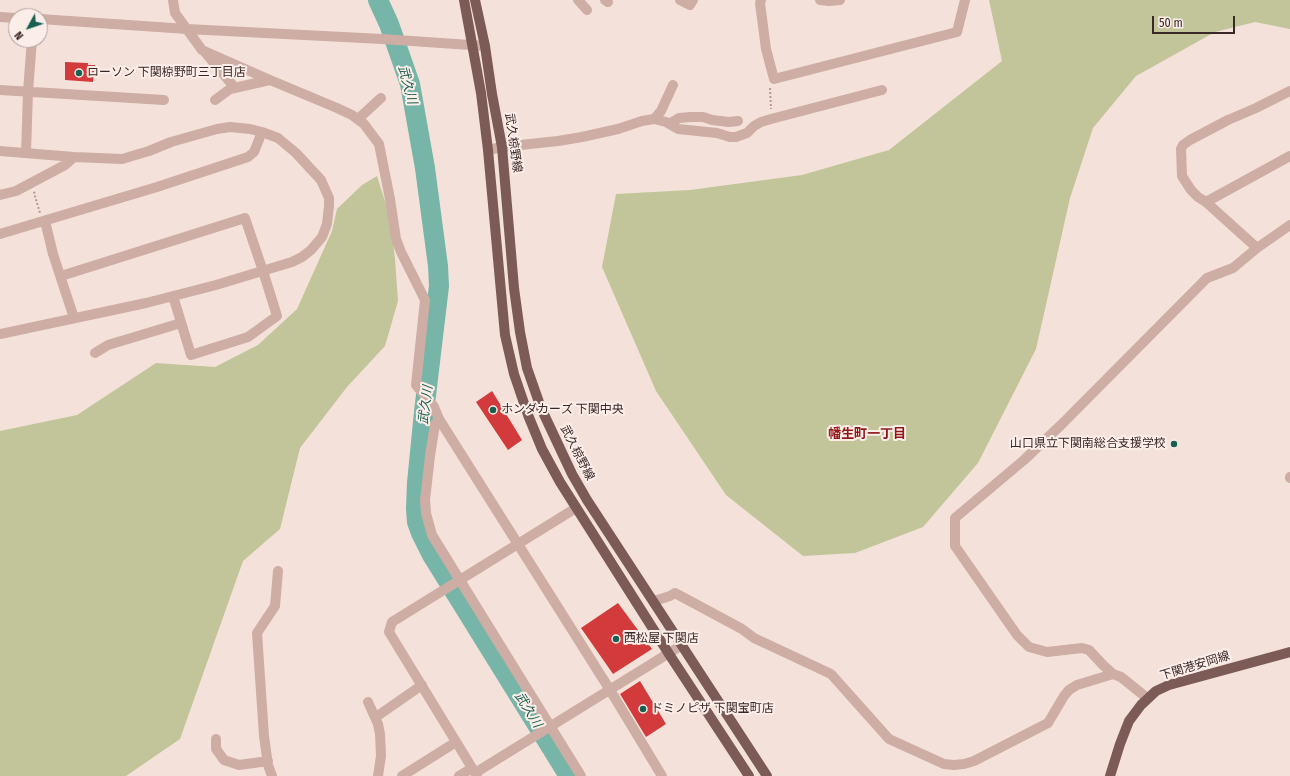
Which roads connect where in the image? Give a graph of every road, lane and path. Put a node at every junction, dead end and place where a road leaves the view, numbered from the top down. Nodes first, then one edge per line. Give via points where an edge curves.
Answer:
1 (173, 0) edge
2 (464, 0) edge
3 (475, 0) edge
4 (578, 0) edge
5 (680, 0) edge
6 (693, 0) edge
7 (761, 0) edge
8 (820, 0) edge
9 (840, 0) edge
10 (965, 0) edge
11 (587, 10) dead end
12 (48, 20) edge
13 (187, 29) junction
14 (472, 46) junction
15 (485, 46) junction
16 (31, 48) edge
17 (202, 50) junction
18 (774, 79) junction
19 (270, 80) junction
20 (674, 85) dead end
21 (235, 88) junction
22 (0, 90) edge
23 (882, 90) dead end
24 (1290, 91) edge
25 (28, 92) junction
26 (381, 98) dead end
27 (164, 100) dead end
28 (215, 100) dead end
29 (358, 119) junction
30 (654, 119) junction
31 (771, 119) junction
32 (738, 121) dead end
33 (669, 124) junction
34 (262, 132) junction
35 (502, 147) junction
36 (488, 150) junction
37 (0, 151) edge
38 (26, 152) junction
39 (1290, 156) edge
40 (74, 157) junction
41 (41, 190) dead end
42 (0, 195) edge
43 (1206, 202) junction
44 (45, 221) junction
45 (1288, 230) edge
46 (0, 234) edge
47 (1257, 248) junction
48 (263, 271) junction
49 (61, 276) junction
50 (173, 296) junction
51 (74, 318) junction
52 (181, 323) junction
53 (0, 334) edge
54 (94, 353) dead end
55 (439, 419) junction
56 (576, 508) junction
57 (518, 544) junction
58 (278, 571) dead end
59 (458, 581) junction
60 (654, 601) junction
61 (682, 645) junction
62 (1290, 652) edge
63 (669, 654) junction
64 (1113, 674) junction
65 (422, 685) junction
66 (610, 690) junction
67 (1147, 698) junction
68 (368, 702) dead end
69 (376, 717) junction
70 (549, 727) junction
71 (216, 739) dead end
72 (456, 742) junction
73 (268, 761) junction
74 (475, 772) edge
75 (272, 776) edge
76 (378, 776) edge
77 (402, 776) edge
78 (459, 776) edge
79 (581, 776) edge
80 (662, 776) edge
81 (749, 776) edge
82 (767, 776) edge
83 (1110, 776) edge

1 - 13 street via 175,13
2 - 14 main road
3 - 15 main road, 武久椋野線
4 - 11 street
5 - 6 street via 690,5
7 - 18 street via 766,49
8 - 9 street
10 - 18 street via 957,32
12 - 13 street
13 - 14 street
13 - 17 street
14 - 15 street
14 - 36 main road
15 - 35 main road, 武久椋野線
16 - 25 street
17 - 19 street
17 - 21 street
18 - 31 path via 770,86
19 - 21 street
19 - 29 street
20 - 30 street
21 - 28 street
22 - 25 street
23 - 31 street
24 - 43 street via 1228,120 1183,145 1182,176 1198,198
25 - 27 street
25 - 38 street
26 - 29 street
29 - 55 street via 379,144 396,239 425,300 416,385 434,407
30 - 33 street
30 - 35 street via 582,137
31 - 33 street via 757,124 747,133 730,137 678,128
32 - 33 street via 691,117 679,118
34 - 40 street via 230,127 171,142 122,159
34 - 44 street via 254,152 248,157
34 - 48 street via 286,144 315,173 329,198 325,230 311,250 292,262
35 - 36 street
35 - 60 main road, 武久椋野線 via 520,332 527,368 538,402 556,443 587,500
36 - 56 main road via 505,335 514,374 542,449
37 - 38 street
38 - 40 street
39 - 43 street
40 - 42 street via 65,166 16,191
41 - 44 path via 34,193
43 - 47 street
44 - 46 street
44 - 49 street
45 - 47 street
47 - 64 street via 1233,268 1207,278 1056,430 954,518 955,546 1017,635 1029,647 1047,652 1082,648 1089,650
48 - 49 street via 245,218
48 - 50 street
48 - 52 street via 277,316 248,337 191,355
49 - 51 street
50 - 51 street
50 - 52 street
51 - 53 street
52 - 54 street via 108,345
55 - 57 street
55 - 59 street via 435,424 430,456 426,513 432,535
56 - 57 street
56 - 63 main road
57 - 59 street
57 - 66 street
58 - 73 street via 275,606 257,633
59 - 65 street via 392,622 389,632
59 - 70 street
60 - 61 main road, 武久椋野線
60 - 64 street via 675,593 685,597 754,638 831,674 889,739 944,764 974,761 1048,723 1069,690
61 - 63 street
61 - 82 main road, 武久椋野線
62 - 67 main road, 下関港安岡線 via 1169,685
63 - 66 street
63 - 81 main road
64 - 67 street via 1121,677
65 - 69 street
65 - 72 street
66 - 70 street
66 - 80 street
67 - 83 main road, 下関港安岡線 via 1133,714 1125,729
68 - 69 street
69 - 76 street via 381,746
70 - 74 street
70 - 79 street
71 - 73 street via 216,749 224,760 239,765
72 - 74 street
72 - 77 street
73 - 75 street
74 - 78 street

